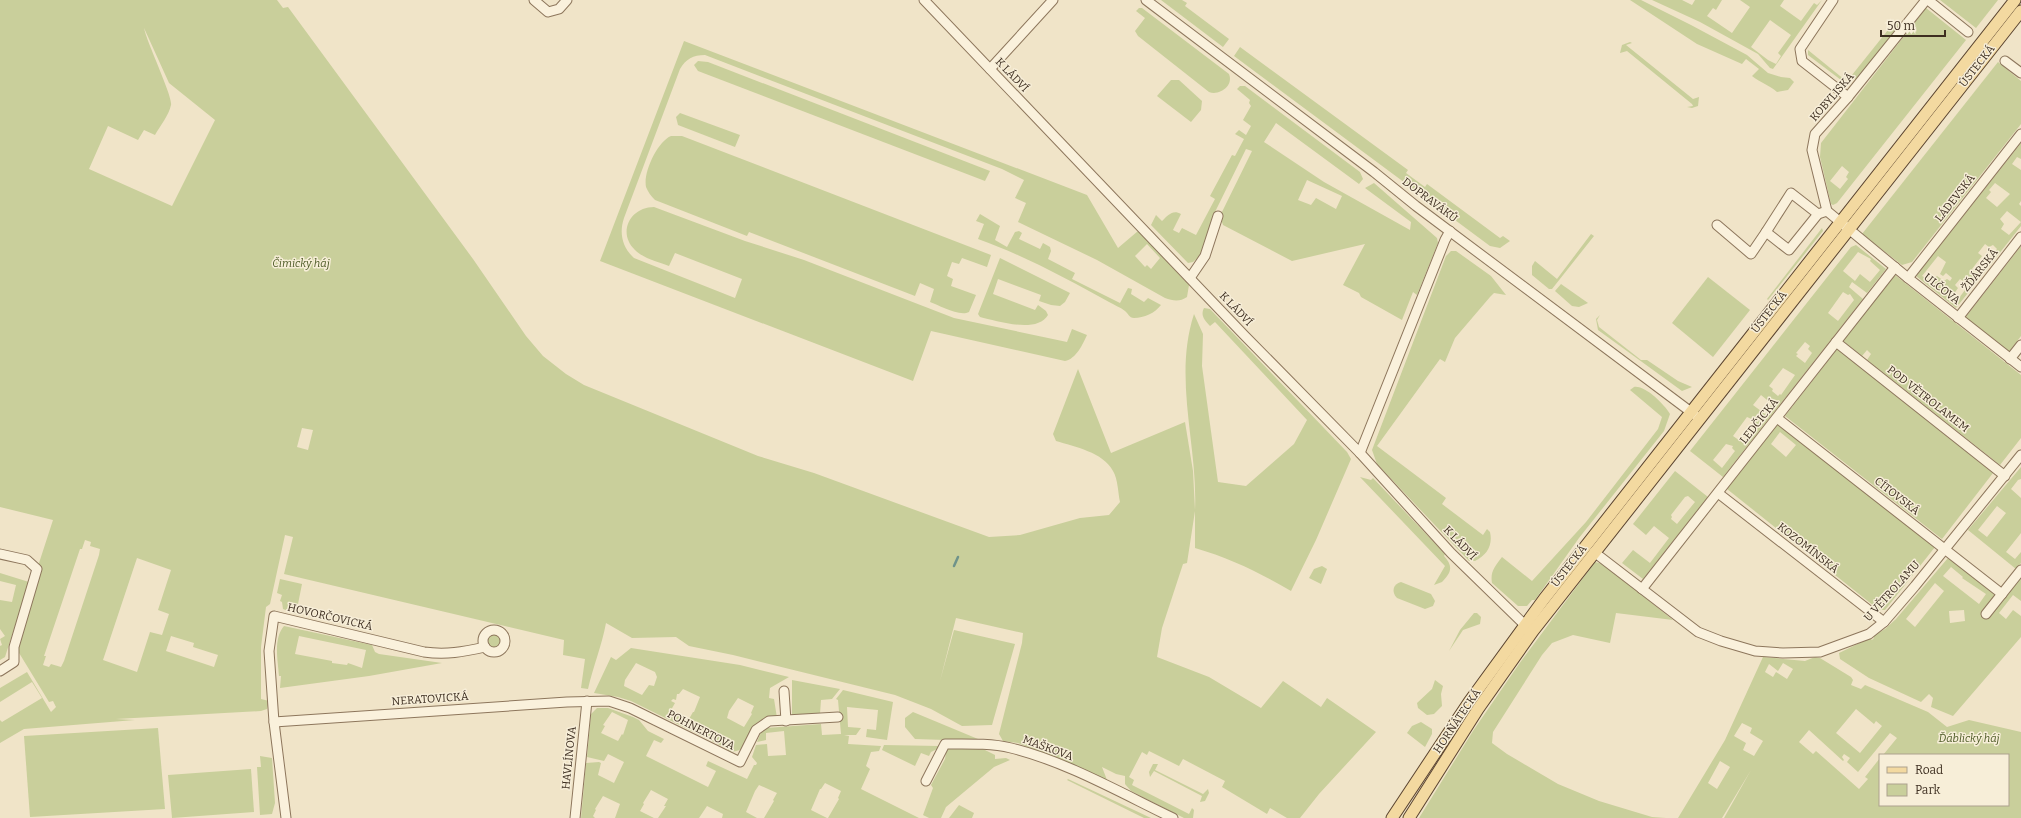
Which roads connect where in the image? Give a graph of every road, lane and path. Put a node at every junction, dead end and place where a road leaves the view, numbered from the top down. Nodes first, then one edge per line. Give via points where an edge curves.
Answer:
1 (534, 0) edge
2 (567, 0) edge
3 (924, 0) edge
4 (1053, 0) edge
5 (1146, 0) edge
6 (1833, 0) edge
7 (1927, 0) edge
8 (2015, 0) edge
9 (2021, 11) edge
10 (1968, 32) dead end
11 (2005, 61) dead end
12 (990, 69) junction
13 (2021, 74) edge
14 (1848, 97) junction
15 (2021, 134) edge
16 (1823, 212) junction
17 (1218, 216) dead end
18 (1840, 222) junction
19 (1717, 225) dead end
20 (1848, 229) junction
21 (1450, 231) junction
22 (1766, 232) junction
23 (2021, 237) edge
24 (1895, 267) junction
25 (1190, 278) junction
26 (1908, 278) junction
27 (1958, 318) junction
28 (1836, 342) junction
29 (2021, 345) edge
30 (2010, 359) junction
31 (2021, 367) edge
32 (1695, 415) junction
33 (1777, 418) junction
34 (1360, 453) junction
35 (2021, 455) edge
36 (2005, 476) junction
37 (1718, 493) junction
38 (1945, 549) junction
39 (1594, 552) junction
40 (0, 554) edge
41 (2021, 570) edge
42 (1642, 589) junction
43 (2002, 594) junction
44 (1986, 614) dead end
45 (1884, 622) junction
46 (1528, 628) junction
47 (485, 647) dead end
48 (0, 671) edge
49 (784, 692) dead end
50 (587, 702) junction
51 (838, 716) dead end
52 (786, 720) junction
53 (274, 722) junction
54 (926, 781) dead end
55 (286, 818) edge
56 (575, 818) edge
57 (1173, 818) edge
58 (1392, 818) edge
59 (1409, 818) edge

1 - 2 street via 548,12 559,8
3 - 12 street, K LÁDVÍ
4 - 12 street
5 - 21 street, DOPRAVÁKŮ
6 - 14 street via 1800,48 1799,55 1802,61
7 - 10 street
7 - 14 street, KOBYLISKÁ
8 - 18 main road, ÚSTECKÁ
9 - 20 main road, ÚSTECKÁ
11 - 13 street
12 - 25 street, K LÁDVÍ
14 - 16 street, KOBYLISKÁ via 1815,134 1812,142
15 - 26 street, LÁDEVSKÁ
16 - 18 street
16 - 22 street via 1789,250
16 - 22 street via 1791,193
17 - 25 street via 1205,256
18 - 20 street, ULČOVA
18 - 32 main road, ÚSTECKÁ
19 - 22 street via 1751,254
20 - 24 street, ULČOVA
20 - 32 main road, ÚSTECKÁ
21 - 32 street, DOPRAVÁKŮ
21 - 34 street
23 - 27 street, ŽĎÁRSKÁ
24 - 26 street, ULČOVA
24 - 28 street, LEDČICKÁ
25 - 34 street, K LÁDVÍ
26 - 27 street, ULČOVA
27 - 30 street, ULČOVA
28 - 33 street, LEDČICKÁ
28 - 36 street, POD VĚTROLAMEM
29 - 30 street
30 - 31 street, ULČOVA
32 - 39 main road, ÚSTECKÁ
32 - 46 main road, ÚSTECKÁ
33 - 37 street, LEDČICKÁ
33 - 38 street, CÍTOVSKÁ
34 - 46 street, K LÁDVÍ via 1451,553
35 - 36 street, U VĚTROLAMU
36 - 38 street, U VĚTROLAMU
37 - 42 street, LEDČICKÁ
37 - 45 street, KOZOMÍNSKÁ
38 - 43 street, CÍTOVSKÁ
38 - 45 street, U VĚTROLAMU
39 - 42 street, U VĚTROLAMU
39 - 46 main road, ÚSTECKÁ
40 - 48 street via 28,560 37,570 14,648 14,662
41 - 43 street
42 - 45 street, U VĚTROLAMU via 1698,632 1755,651 1820,652 1869,634
43 - 44 street
46 - 58 main road, HORŇÁTECKÁ via 1453,726
46 - 59 main road, HORŇÁTECKÁ
47 - 53 street, HOVORČOVICKÁ via 459,653 424,652 274,616 269,651
49 - 52 street
50 - 52 street, POHNERTOVA via 609,701 630,708 740,762 756,730 769,721
50 - 53 street, NERATOVICKÁ
50 - 56 street, HAVLÍNOVA
51 - 52 street, POHNERTOVA
53 - 55 street, HOVORČOVICKÁ
54 - 57 street, MAŠKOVA via 945,744 991,744 1012,748 1063,766

